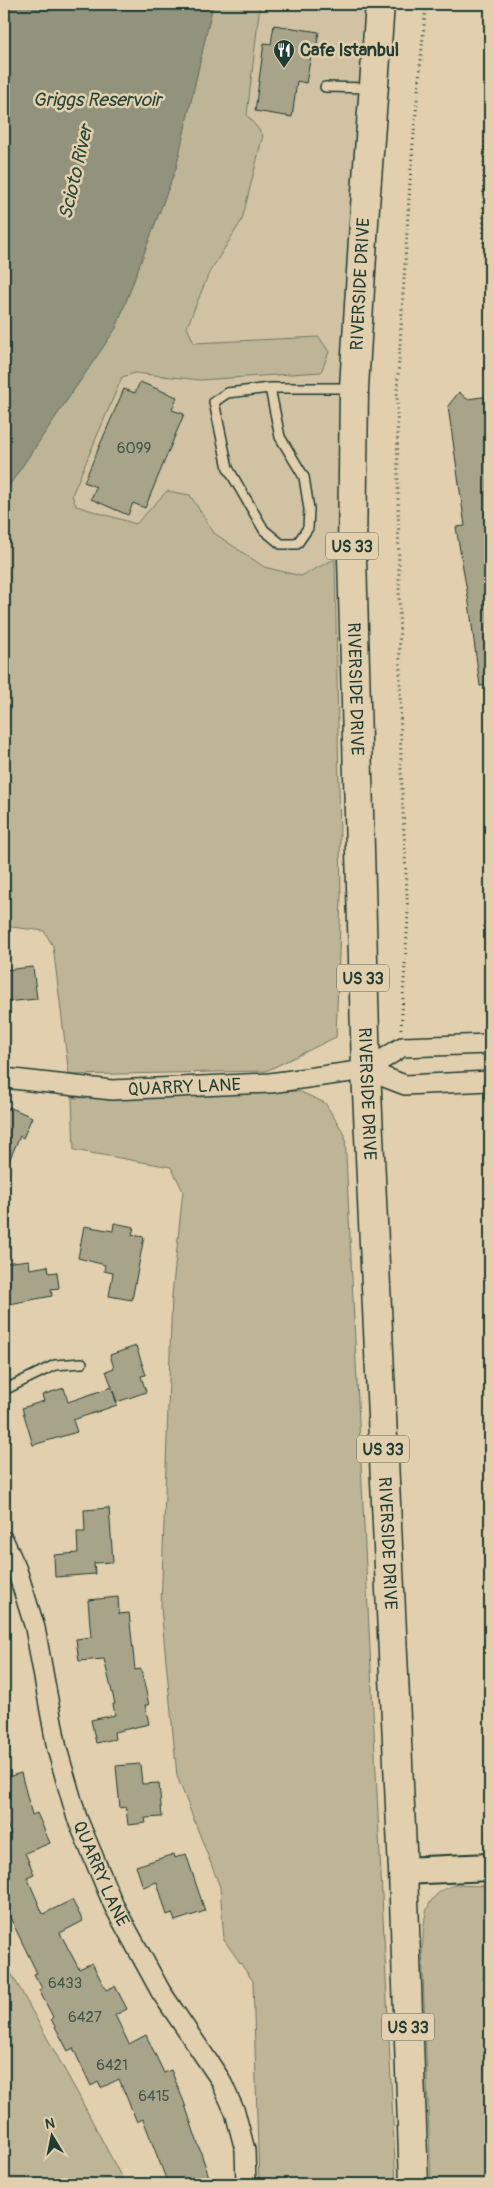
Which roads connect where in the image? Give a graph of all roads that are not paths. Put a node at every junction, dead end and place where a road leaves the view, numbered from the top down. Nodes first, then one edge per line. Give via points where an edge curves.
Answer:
1 (380, 4) edge
2 (324, 87) dead end
3 (372, 88) junction
4 (270, 388) junction
5 (354, 388) junction
6 (490, 1044) edge
7 (366, 1070) junction
8 (4, 1078) edge
9 (490, 1081) edge
10 (82, 1363) dead end
11 (4, 1390) edge
12 (4, 1541) edge
13 (490, 1867) edge
14 (403, 1871) junction
15 (246, 2184) edge
16 (414, 2184) edge

1 - 3 main road, RIVERSIDE DRIVE / US 33
2 - 3 lane
3 - 5 main road, RIVERSIDE DRIVE / US 33
4 - 4 lane via 226,392 214,402 228,468 264,530 281,544 297,544 308,528 304,477 280,437
4 - 5 lane
5 - 7 main road, RIVERSIDE DRIVE / US 33 via 352,557
6 - 7 street via 402,1047
7 - 8 street, QUARRY LANE via 270,1083 112,1090
7 - 9 street via 405,1085
7 - 14 main road, RIVERSIDE DRIVE / US 33
10 - 11 lane via 55,1365
12 - 15 street, QUARRY LANE via 17,1570 35,1628 57,1749 77,1818 118,1915 161,1992 220,2079 232,2104 246,2150
13 - 14 street
14 - 16 main road, RIVERSIDE DRIVE / US 33

